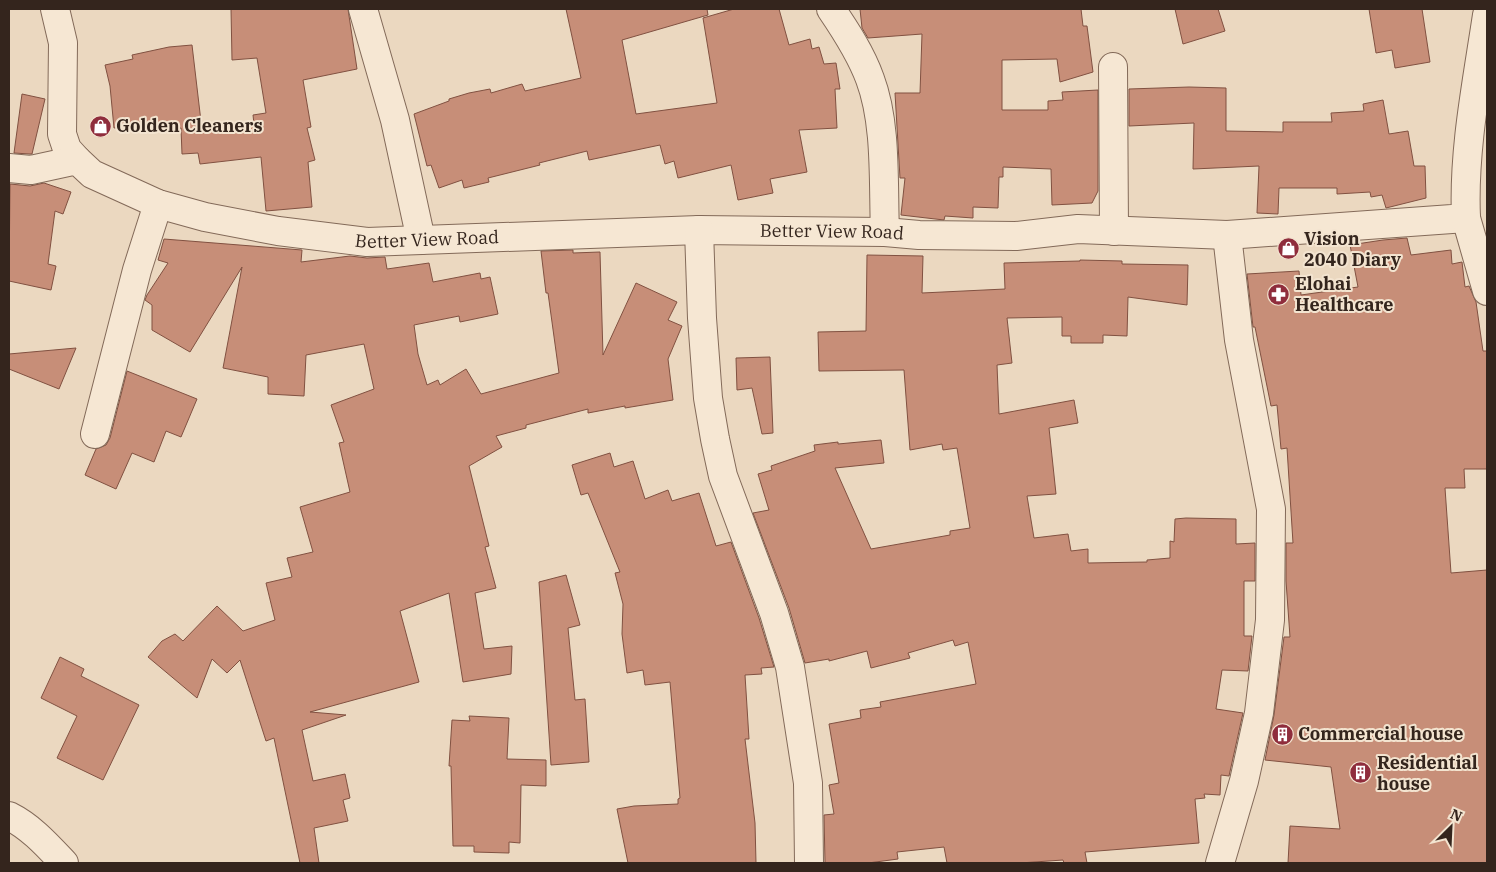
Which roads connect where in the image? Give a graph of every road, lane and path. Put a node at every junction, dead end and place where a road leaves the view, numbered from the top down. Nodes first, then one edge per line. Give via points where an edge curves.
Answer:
1 (55, 9) edge
2 (363, 9) edge
3 (831, 9) edge
4 (1487, 15) edge
5 (1113, 67) dead end
6 (77, 160) junction
7 (9, 168) edge
8 (158, 204) junction
9 (1466, 218) junction
10 (699, 230) junction
11 (1114, 231) junction
12 (885, 232) junction
13 (1227, 235) junction
14 (421, 240) junction
15 (1487, 291) edge
16 (95, 434) dead end
17 (9, 816) edge
18 (64, 863) edge
19 (809, 863) edge
20 (1220, 863) edge

1 - 6 street, Better View Road via 63,43 62,134 67,149
2 - 14 street via 395,120
3 - 12 street via 853,41 878,106 882,130
4 - 9 street via 1464,184
5 - 11 street
6 - 7 street via 31,170
6 - 8 street, Better View Road via 92,174
8 - 14 street, Better View Road via 205,217 312,236 367,242
8 - 16 street
9 - 13 street, Better View Road
9 - 15 street
10 - 12 street, Better View Road
10 - 14 street, Better View Road
10 - 19 street via 710,414 723,476 774,613 790,667 808,782
11 - 12 street, Better View Road via 1078,229 1016,236
11 - 13 street, Better View Road
13 - 20 street via 1239,340 1271,509 1270,610 1259,712 1244,781
17 - 18 street via 41,839

